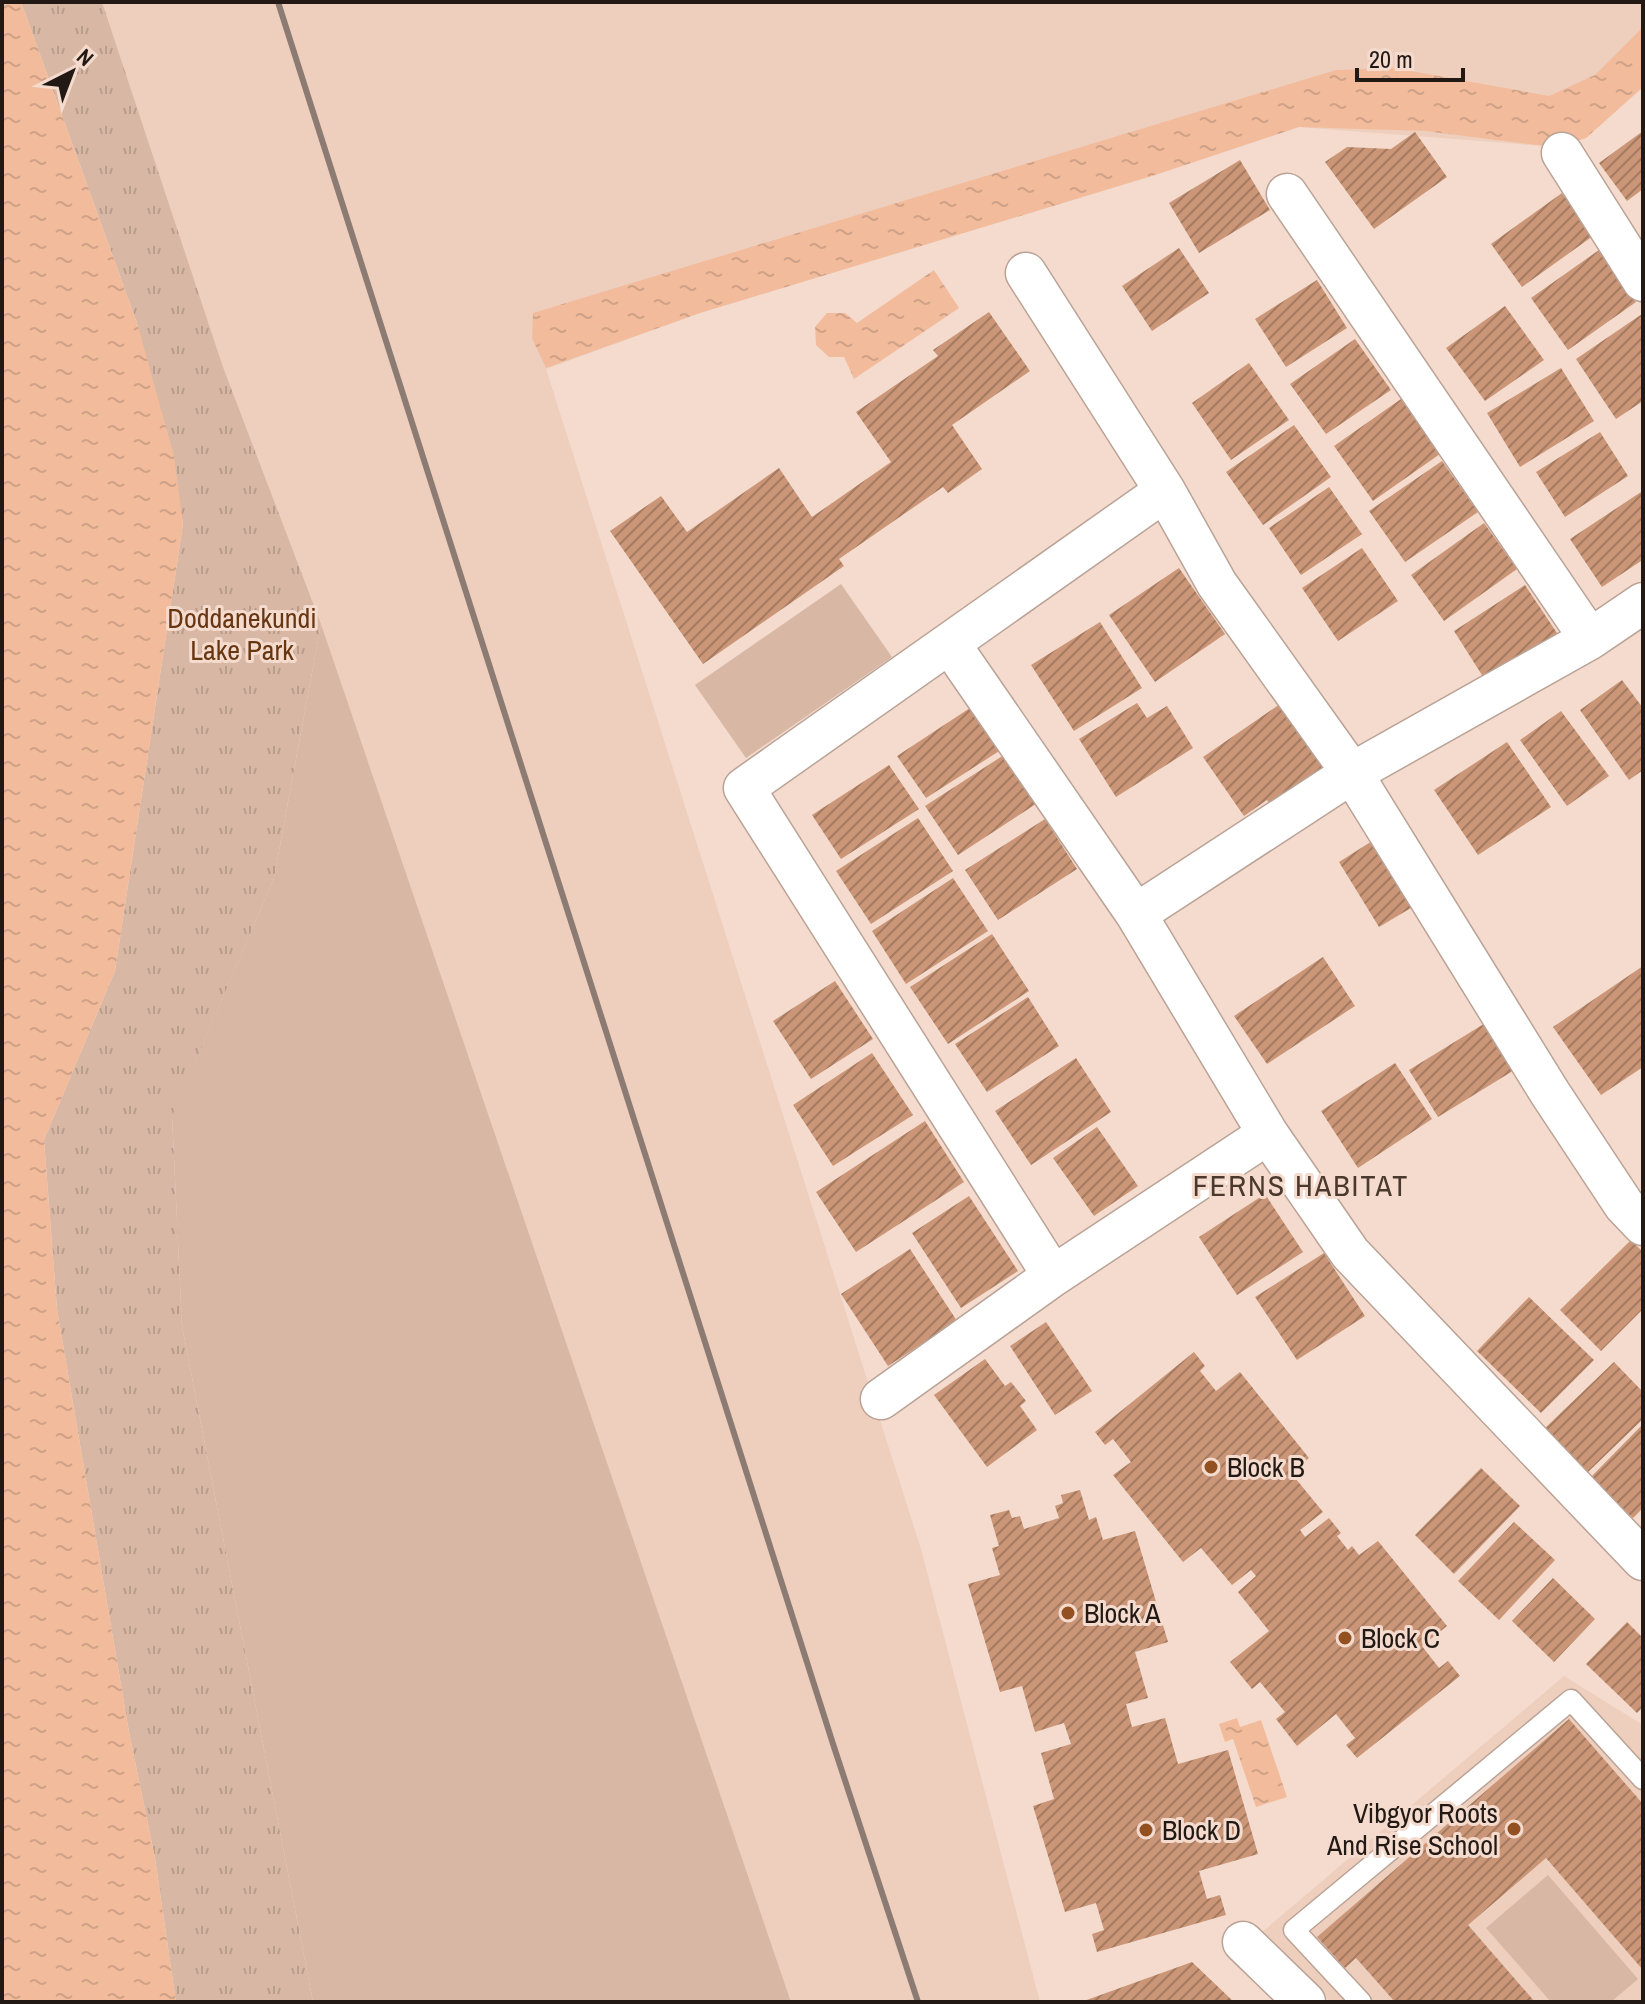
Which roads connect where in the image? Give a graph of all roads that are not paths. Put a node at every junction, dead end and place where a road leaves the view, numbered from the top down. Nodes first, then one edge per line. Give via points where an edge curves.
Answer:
1 (1562, 153) dead end
2 (1287, 194) dead end
3 (1026, 273) dead end
4 (1643, 281) edge
5 (1165, 491) junction
6 (1643, 603) edge
7 (1590, 639) junction
8 (950, 644) junction
9 (1352, 773) junction
10 (1136, 914) junction
11 (1268, 1134) junction
12 (1643, 1225) edge
13 (1053, 1276) junction
14 (881, 1399) dead end
15 (1643, 1560) edge
16 (1643, 1779) edge
17 (1243, 1942) dead end
18 (1305, 2002) edge
19 (1361, 2002) edge

1 - 4 street
2 - 7 street
3 - 5 street
5 - 8 street
5 - 9 street via 1217,584
6 - 7 street
7 - 9 street
8 - 10 street
8 - 13 street via 744,788
9 - 10 street
9 - 12 street via 1550,1093 1624,1205
10 - 11 street
11 - 13 street
11 - 15 street via 1350,1253
13 - 14 street
16 - 19 lane via 1571,1700 1294,1930
17 - 18 street

